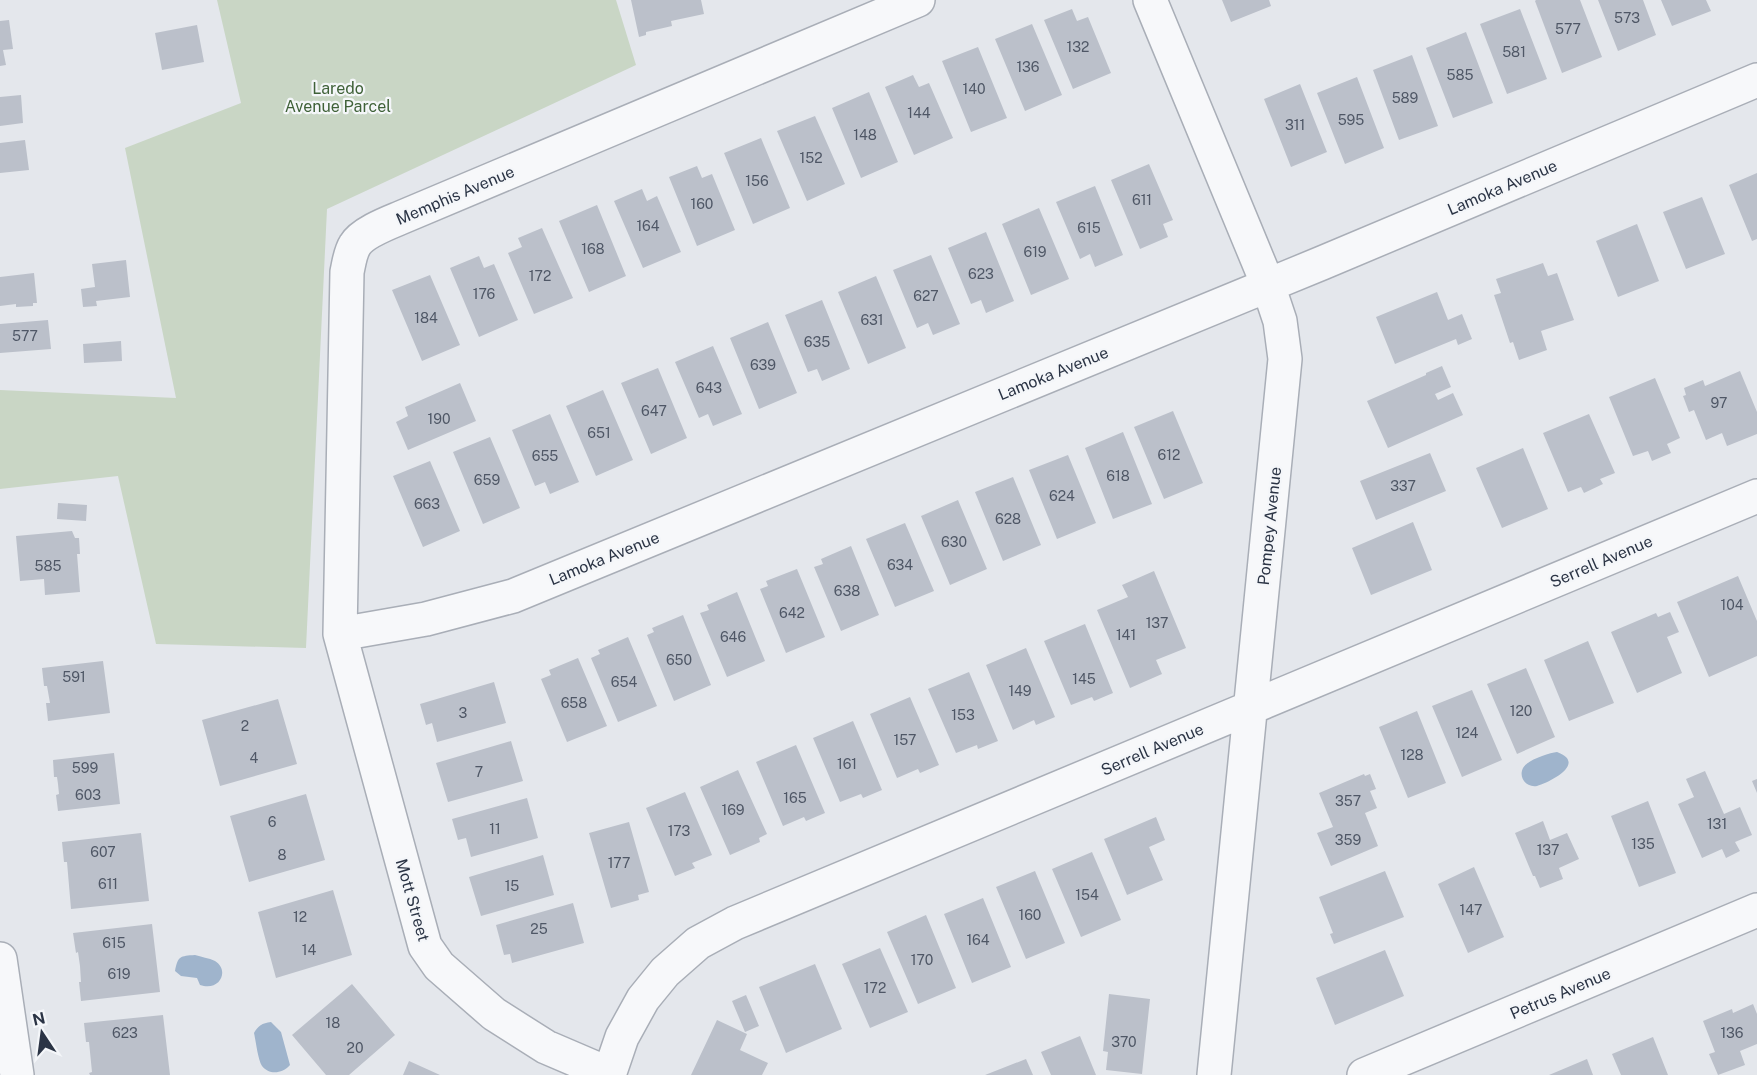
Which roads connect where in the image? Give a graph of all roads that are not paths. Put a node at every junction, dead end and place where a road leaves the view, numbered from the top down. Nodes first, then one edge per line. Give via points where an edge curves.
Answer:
1 (918, 0) edge
2 (1150, 0) edge
3 (1757, 80) edge
4 (1268, 285) junction
5 (1757, 496) edge
6 (340, 634) junction
7 (1251, 707) junction
8 (1757, 910) edge
9 (0, 959) edge
10 (609, 1074) edge
11 (17, 1075) edge
12 (1214, 1075) edge
13 (1364, 1075) edge

1 - 6 street, Memphis Avenue via 400,218 356,243 347,272
2 - 4 street, Pompey Avenue
3 - 4 street, Lamoka Avenue
4 - 6 street, Lamoka Avenue via 513,596 426,619
4 - 7 street, Pompey Avenue via 1280,321 1286,359
5 - 7 street, Serrell Avenue
6 - 10 street, Mott Street via 425,946 439,966 494,1014 546,1047
7 - 10 street, Serrell Avenue via 735,923 698,944 665,972 643,999 622,1037
7 - 12 street, Pompey Avenue
8 - 13 street, Petrus Avenue
9 - 11 street

